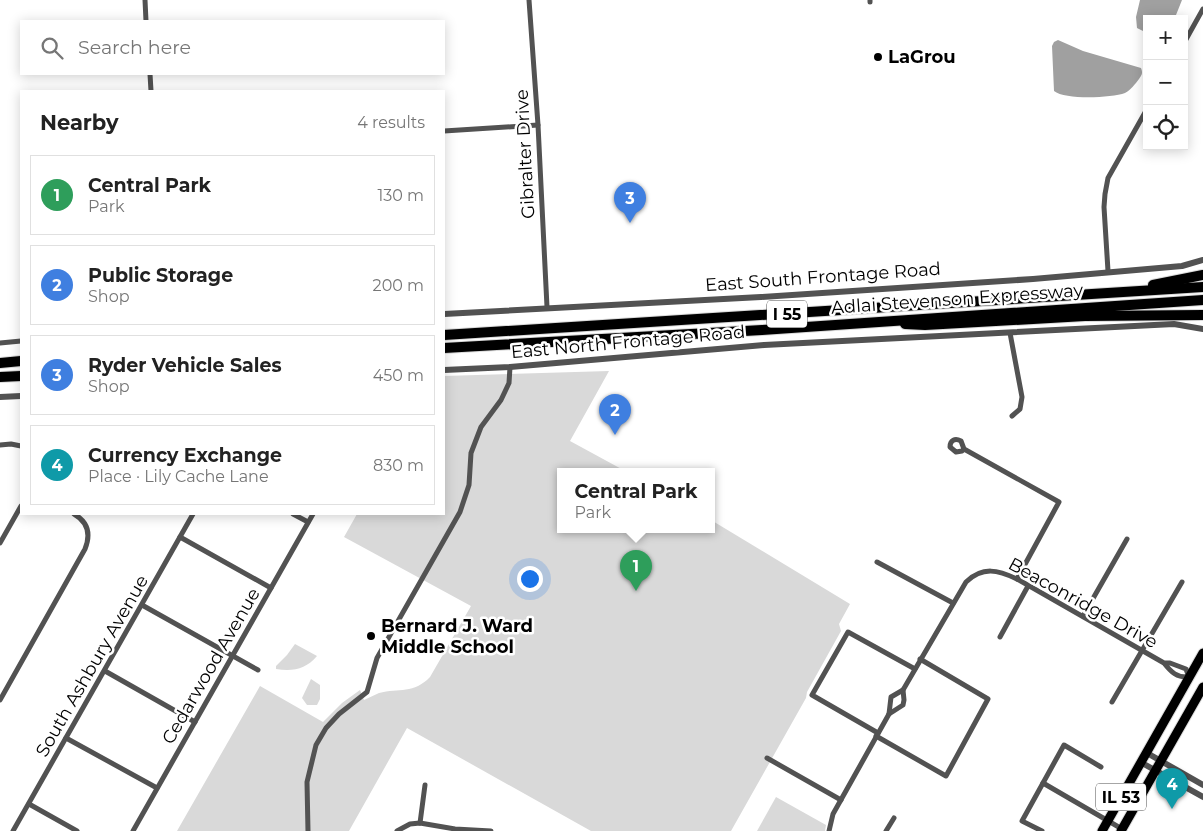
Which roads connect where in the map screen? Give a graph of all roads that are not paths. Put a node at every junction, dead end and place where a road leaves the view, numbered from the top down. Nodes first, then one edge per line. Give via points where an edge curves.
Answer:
1 (145, 0) edge
2 (529, 0) edge
3 (1203, 10) edge
4 (146, 20) edge
5 (1188, 36) edge
6 (150, 75) edge
7 (151, 90) edge
8 (1143, 116) edge
9 (538, 125) junction
10 (445, 131) edge
11 (1203, 260) edge
12 (1108, 271) junction
13 (1203, 276) edge
14 (1203, 287) edge
15 (1130, 291) junction
16 (1203, 300) edge
17 (547, 307) junction
18 (445, 314) edge
19 (1203, 315) edge
20 (846, 323) junction
21 (1203, 329) edge
22 (1010, 333) junction
23 (445, 335) edge
24 (20, 341) edge
25 (0, 343) edge
26 (445, 348) edge
27 (0, 362) edge
28 (20, 362) edge
29 (510, 367) junction
30 (445, 370) edge
31 (20, 376) edge
32 (0, 377) edge
33 (20, 396) edge
34 (0, 397) edge
35 (1012, 416) dead end
36 (0, 445) edge
37 (20, 446) edge
38 (964, 449) dead end
39 (20, 508) edge
40 (75, 515) edge
41 (193, 515) edge
42 (295, 515) edge
43 (312, 515) edge
44 (308, 522) junction
45 (180, 537) junction
46 (1127, 539) dead end
47 (0, 543) edge
48 (877, 562) dead end
49 (1017, 579) junction
50 (1182, 582) dead end
51 (1028, 586) junction
52 (271, 588) junction
53 (952, 603) junction
54 (142, 605) junction
55 (1083, 616) junction
56 (1000, 637) dead end
57 (1142, 651) junction
58 (1203, 653) edge
59 (233, 656) junction
60 (920, 659) junction
61 (1164, 663) junction
62 (914, 669) junction
63 (258, 670) dead end
64 (105, 671) junction
65 (1189, 678) junction
66 (1203, 687) edge
67 (903, 690) junction
68 (0, 700) edge
69 (1112, 702) dead end
70 (889, 714) junction
71 (195, 722) junction
72 (877, 735) junction
73 (66, 738) junction
74 (1147, 753) junction
75 (767, 758) dead end
76 (1161, 761) junction
77 (1142, 763) junction
78 (1101, 766) dead end
79 (1155, 770) junction
80 (1043, 783) junction
81 (425, 785) dead end
82 (1203, 785) edge
83 (157, 788) junction
84 (1203, 797) edge
85 (841, 800) junction
86 (29, 804) junction
87 (894, 818) dead end
88 (1108, 820) junction
89 (420, 823) junction
90 (1121, 830) edge
91 (13, 831) edge
92 (77, 831) edge
93 (133, 831) edge
94 (308, 831) edge
95 (397, 831) edge
96 (491, 831) edge
97 (829, 831) edge
98 (886, 831) edge
99 (1042, 831) edge
100 (1102, 831) edge

1 - 4 street
2 - 9 street, Gibralter Drive
3 - 5 street
6 - 7 street
8 - 12 street via 1108,178 1104,194
9 - 10 street
9 - 17 street, Gibralter Drive
11 - 12 street, East South Frontage Road via 1182,266
12 - 17 street, East South Frontage Road via 1032,279
13 - 15 highway
14 - 15 highway, Adlai Stevenson Expressway / I 55
15 - 23 highway, Adlai Stevenson Expressway / I 55
16 - 20 highway, Adlai Stevenson Expressway / I 55
17 - 18 street, East South Frontage Road
19 - 20 highway via 1085,316 925,325
20 - 26 highway, Adlai Stevenson Expressway / I 55
21 - 22 street, East North Frontage Road via 1174,324
22 - 29 street, East North Frontage Road via 764,346
22 - 35 street via 1022,397 1020,409
24 - 25 street
27 - 28 highway
29 - 30 street, East North Frontage Road
29 - 94 street via 509,383 481,427 471,453 469,485 460,512 377,658 367,692 339,714 316,745 308,782
31 - 32 highway
33 - 34 street
36 - 37 street
38 - 49 street via 1059,502
39 - 47 street
40 - 68 street via 88,530 86,549
41 - 45 street, South Ashbury Avenue
42 - 44 street
43 - 44 street, Cedarwood Avenue
44 - 52 street, Cedarwood Avenue
45 - 52 street
45 - 54 street, South Ashbury Avenue
46 - 55 street
48 - 53 street
49 - 51 street, Beaconridge Drive
49 - 53 street, Beaconridge Drive via 1001,571 977,573 966,582
50 - 57 street
51 - 55 street, Beaconridge Drive
51 - 56 street
52 - 59 street, Cedarwood Avenue
53 - 60 street, Beaconridge Drive
54 - 59 street
54 - 64 street, South Ashbury Avenue
55 - 57 street, Beaconridge Drive
57 - 61 street, Beaconridge Drive
57 - 69 street
58 - 65 main road, IL 53
59 - 63 street
59 - 71 street, Cedarwood Avenue
60 - 62 street, Beaconridge Drive
60 - 72 street via 988,699 946,776
61 - 65 street, Beaconridge Drive via 1180,678
61 - 65 street, Beaconridge Drive via 1186,669
62 - 67 street, Beaconridge Drive
62 - 72 street via 848,632 812,695
64 - 71 street
64 - 73 street, South Ashbury Avenue
65 - 74 main road, IL 53
66 - 76 main road, IL 53
67 - 70 street, Beaconridge Drive via 892,696
67 - 70 street, Beaconridge Drive via 903,704
70 - 72 street, Beaconridge Drive
71 - 83 street, Cedarwood Avenue
72 - 85 street, Beaconridge Drive
73 - 83 street
73 - 86 street, South Ashbury Avenue
74 - 76 street
74 - 77 main road, IL 53
75 - 85 street
76 - 79 main road, IL 53
76 - 82 street
77 - 79 street
77 - 88 main road, IL 53
78 - 80 street via 1064,745
79 - 84 street
79 - 90 main road, IL 53
80 - 88 street
80 - 99 street via 1022,820
81 - 89 street
83 - 93 street, Cedarwood Avenue
85 - 97 street, Beaconridge Drive via 830,820
86 - 91 street, South Ashbury Avenue
86 - 92 street
87 - 98 street
88 - 90 street
88 - 100 main road, IL 53
89 - 95 street
89 - 96 street

